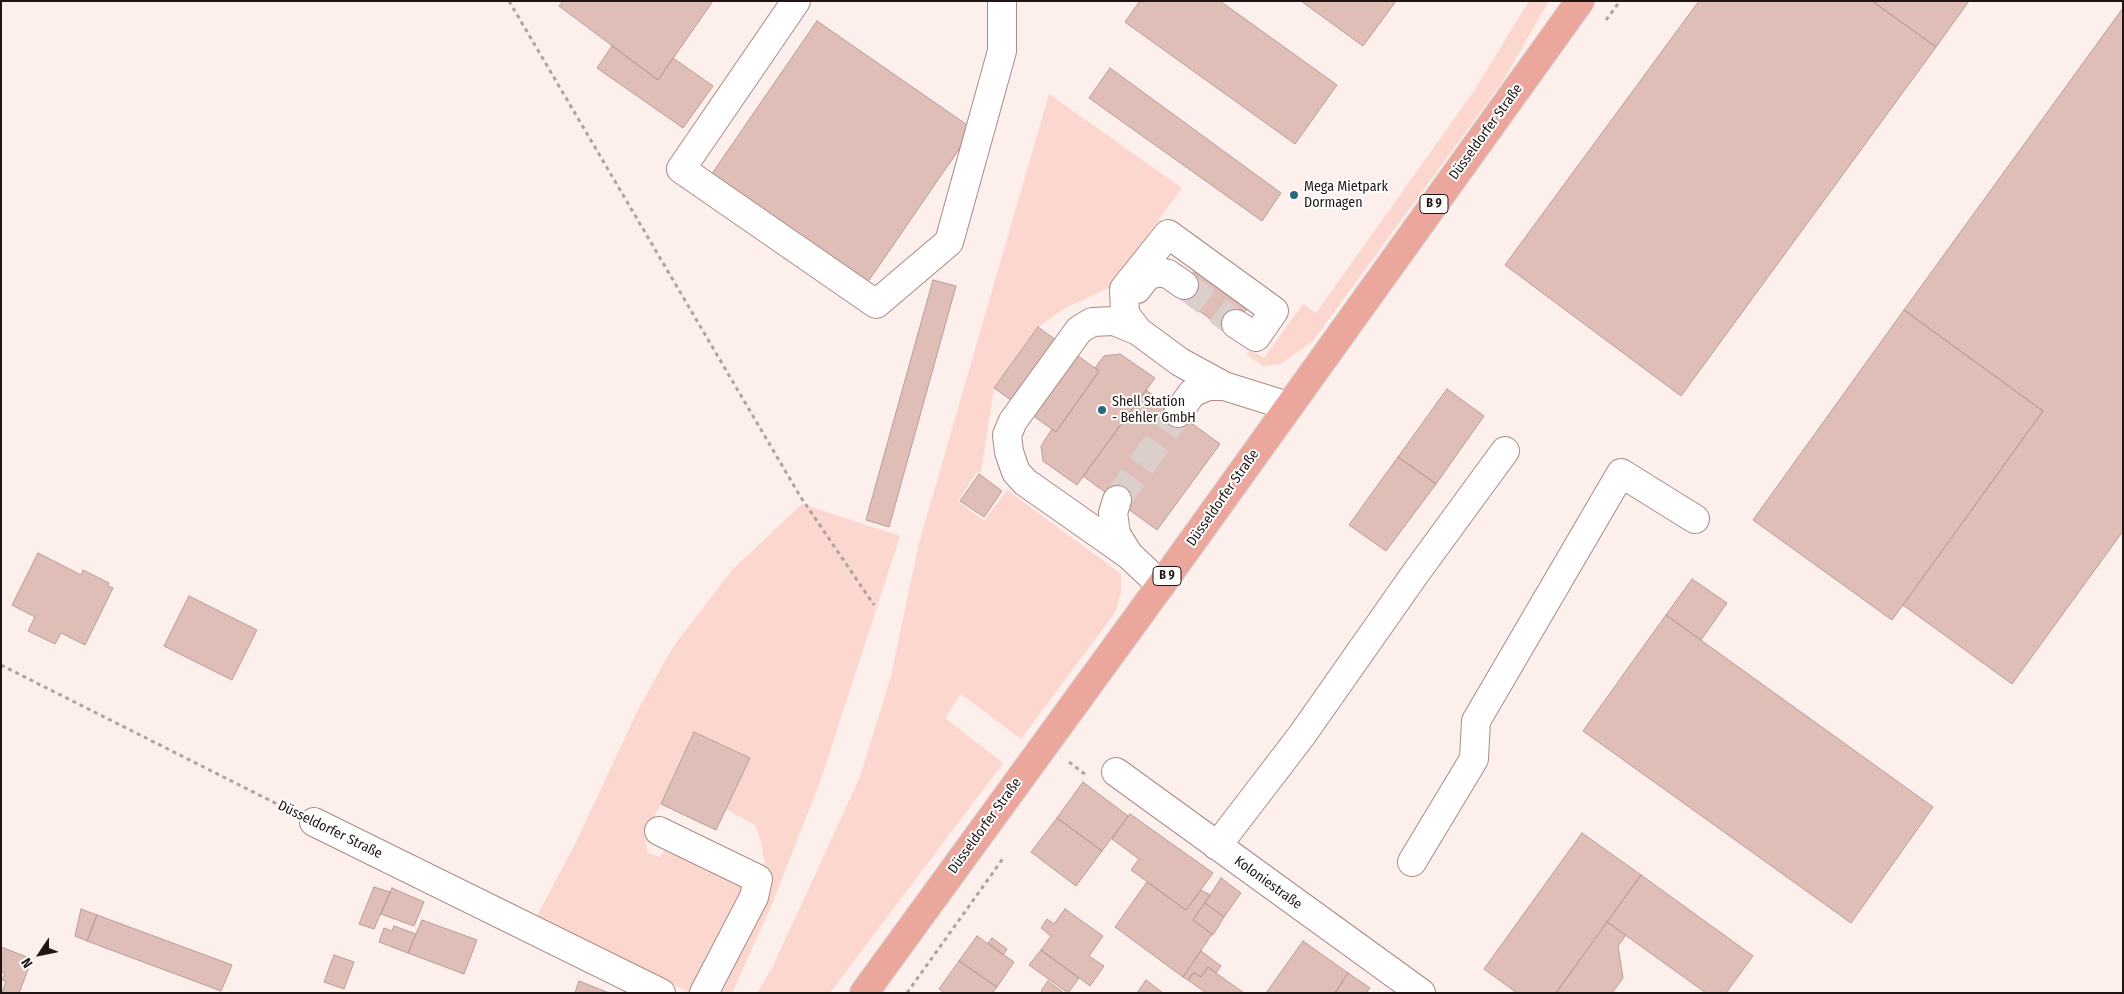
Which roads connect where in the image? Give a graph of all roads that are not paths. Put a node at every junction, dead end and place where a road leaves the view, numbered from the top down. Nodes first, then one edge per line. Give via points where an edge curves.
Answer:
1 (796, 1) edge
2 (1002, 1) edge
3 (1580, 1) edge
4 (1184, 285) tunnel mouth
5 (1124, 289) junction
6 (1236, 324) tunnel mouth
7 (1138, 331) junction
8 (1224, 386) junction
9 (1288, 406) junction
10 (1178, 413) tunnel mouth
11 (1505, 451) dead end
12 (1117, 500) tunnel mouth
13 (1695, 519) dead end
14 (1129, 555) junction
15 (1161, 585) junction
16 (1116, 772) road end
17 (314, 822) road end
18 (659, 830) dead end
19 (1217, 846) junction
20 (1412, 862) dead end
21 (661, 993) edge
22 (704, 993) edge
23 (864, 993) edge
24 (1421, 993) edge

1 - 2 street via 681,169 876,304 949,242 1002,51
3 - 9 main road, Düsseldorfer Straße / B 9
4 - 5 street via 1159,272 1147,276 1137,289
5 - 6 street via 1168,234 1274,311 1256,338
5 - 7 street via 1125,314
7 - 8 street via 1180,362
7 - 14 street via 1114,321 1092,322 1079,330 1013,421 1008,435 1009,452 1016,472 1025,482
8 - 9 street
8 - 10 street via 1208,386 1192,393
9 - 15 main road, Düsseldorfer Straße / B 9
11 - 19 street via 1302,735
12 - 14 street via 1113,513 1116,534
13 - 20 street via 1621,473 1476,720 1474,759
14 - 15 street
15 - 23 main road, Düsseldorfer Straße / B 9
16 - 19 street, Koloniestraße
17 - 21 street, Düsseldorfer Straße
18 - 22 street via 758,879 754,897
19 - 24 street, Koloniestraße

